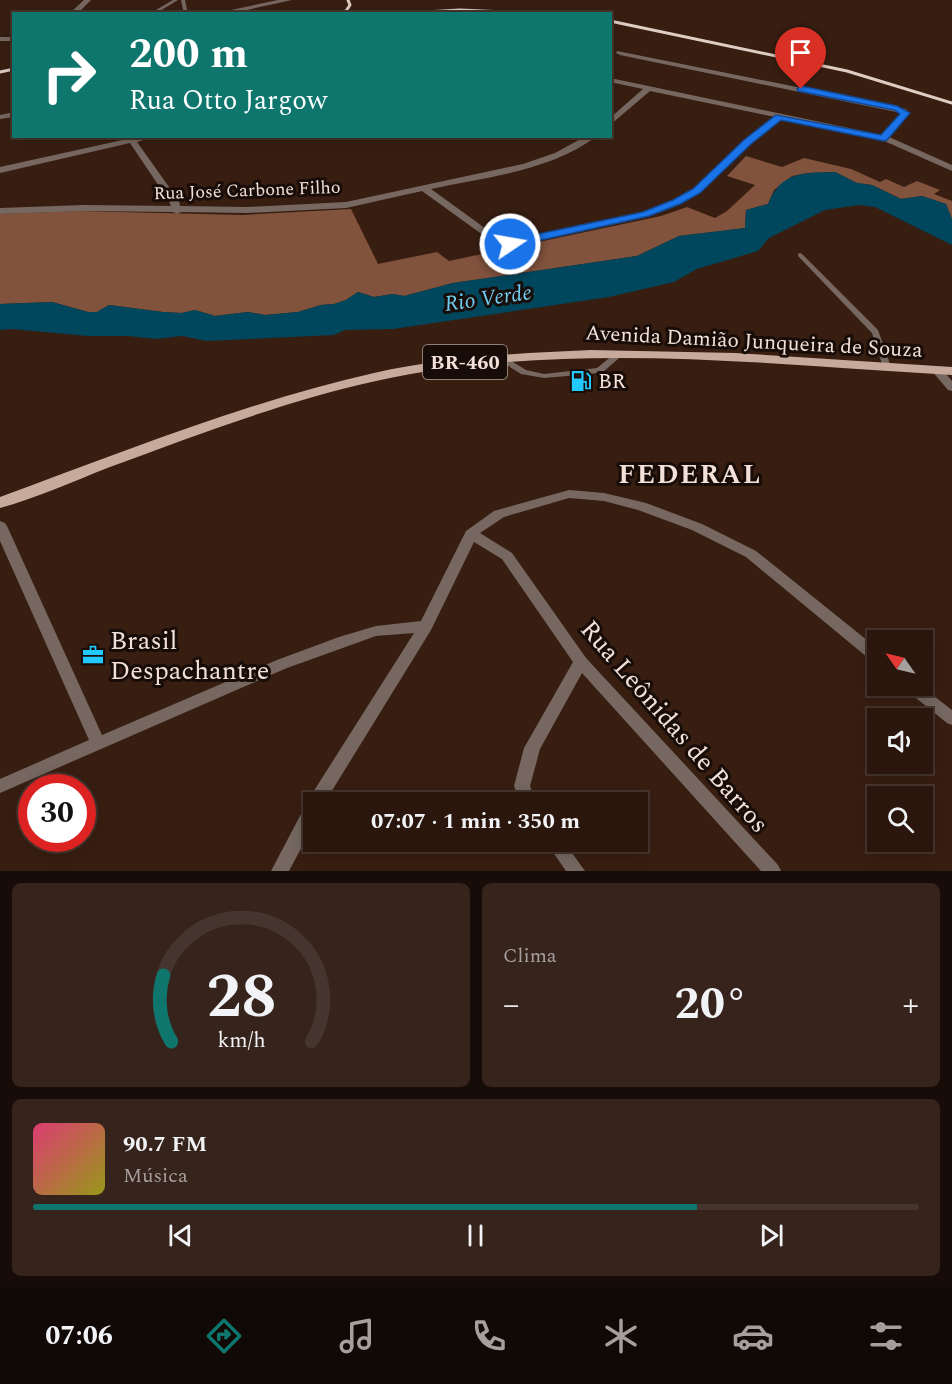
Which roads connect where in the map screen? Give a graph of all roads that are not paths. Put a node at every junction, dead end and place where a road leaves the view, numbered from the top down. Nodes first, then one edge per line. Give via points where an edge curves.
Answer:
1 (88, 0) edge
2 (176, 0) edge
3 (289, 0) edge
4 (74, 12) edge
5 (155, 12) edge
6 (226, 12) edge
7 (620, 53) dead end
8 (612, 81) edge
9 (647, 90) junction
10 (895, 108) junction
11 (910, 112) dead end
12 (780, 117) junction
13 (612, 121) edge
14 (588, 138) edge
15 (884, 138) junction
16 (130, 139) edge
17 (952, 168) edge
18 (0, 170) edge
19 (424, 188) junction
20 (0, 211) edge
21 (177, 211) junction
22 (800, 255) dead end
23 (621, 353) junction
24 (500, 358) junction
25 (887, 367) junction
26 (945, 371) edge
27 (952, 388) edge
28 (0, 503) edge
29 (0, 526) edge
30 (471, 534) junction
31 (426, 626) junction
32 (867, 649) edge
33 (581, 662) junction
34 (923, 696) edge
35 (952, 719) edge
36 (98, 743) junction
37 (0, 786) edge
38 (322, 792) edge
39 (524, 792) edge
40 (303, 828) edge
41 (562, 852) edge
42 (280, 871) edge
43 (576, 871) edge
44 (772, 871) edge

1 - 4 street
2 - 5 lane
3 - 6 street
7 - 10 street
8 - 9 street
9 - 12 street
9 - 13 street
10 - 11 street
10 - 15 street via 905,113
12 - 15 street
12 - 19 street via 747,142 696,191 676,202 646,214 504,243
14 - 19 street, Rua José Carbone Filho via 558,155 525,166
15 - 17 street
16 - 18 street
16 - 21 street
19 - 21 street, Rua José Carbone Filho via 346,205
20 - 21 street, Rua José Carbone Filho
22 - 25 lane via 875,332
23 - 24 main road, Avenida Damião Junqueira de Souza / BR-460
23 - 24 lane via 600,370 544,376 524,372
23 - 25 main road, Avenida Damião Junqueira de Souza / BR-460
24 - 28 main road, Avenida Damião Junqueira de Souza / BR-460 via 377,376 322,390 264,407
25 - 26 main road, Avenida Damião Junqueira de Souza / BR-460
26 - 27 street
29 - 36 street
30 - 31 street
30 - 32 street via 499,514 569,494 641,506 697,527 751,554
30 - 33 street, Rua Leônidas de Barros via 507,556
31 - 36 street via 376,631 344,641
31 - 38 street
33 - 39 street via 532,748 522,786
33 - 44 street, Rua Leônidas de Barros
34 - 35 street
36 - 37 street
40 - 42 street
41 - 43 street

